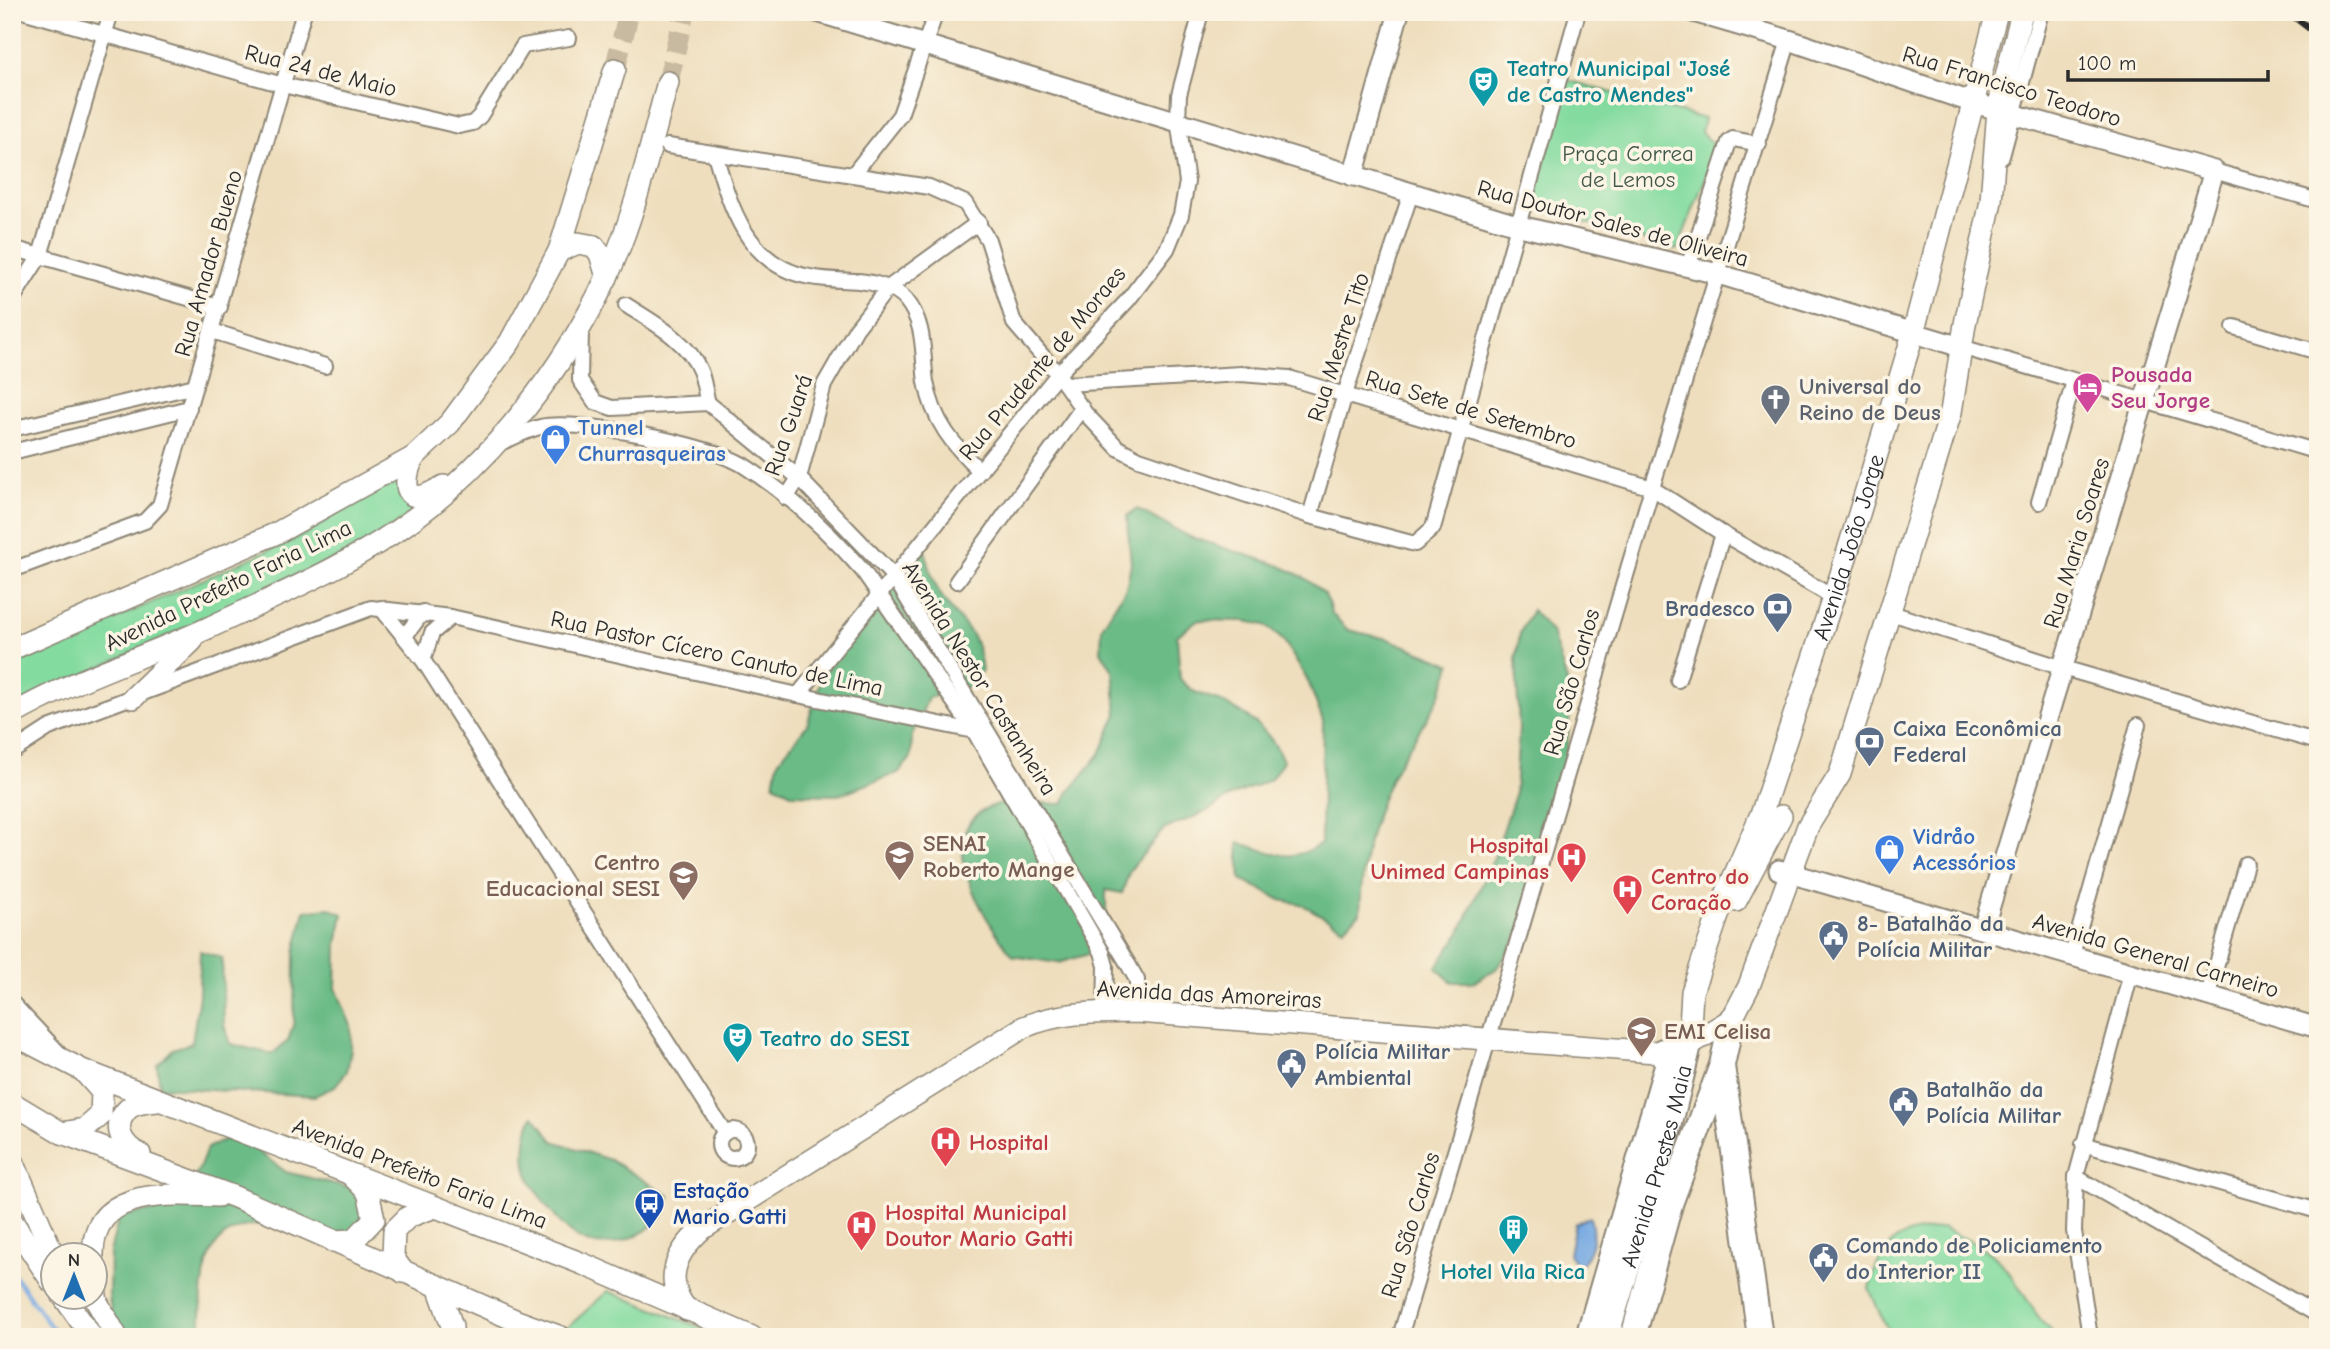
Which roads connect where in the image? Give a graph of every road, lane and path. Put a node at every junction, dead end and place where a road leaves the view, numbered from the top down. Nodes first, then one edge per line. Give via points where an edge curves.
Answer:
1 (26, 12) edge
2 (111, 12) edge
3 (304, 12) edge
4 (817, 12) edge
5 (936, 12) edge
6 (1201, 12) edge
7 (1399, 12) edge
8 (1578, 12) edge
9 (1693, 12) edge
10 (1997, 12) edge
11 (2022, 12) edge
12 (2040, 12) edge
13 (104, 36) junction
14 (569, 38) dead end
15 (1789, 40) junction
16 (926, 47) junction
17 (615, 69) tunnel mouth
18 (668, 82) tunnel mouth
19 (283, 85) junction
20 (1973, 103) junction
21 (2005, 112) junction
22 (1178, 120) junction
23 (1759, 144) junction
24 (668, 146) dead end
25 (715, 154) junction
26 (2214, 171) junction
27 (854, 173) junction
28 (1353, 176) junction
29 (1412, 193) junction
30 (2318, 201) edge
31 (979, 222) junction
32 (1520, 226) junction
33 (12, 247) edge
34 (559, 251) junction
35 (40, 256) junction
36 (1688, 267) junction
37 (1718, 274) junction
38 (607, 276) junction
39 (888, 288) junction
40 (12, 300) edge
41 (626, 305) dead end
42 (220, 306) junction
43 (1965, 324) junction
44 (581, 327) junction
45 (2234, 327) dead end
46 (212, 331) junction
47 (1921, 335) junction
48 (1961, 347) junction
49 (2318, 352) edge
50 (325, 366) dead end
51 (1061, 379) junction
52 (2074, 381) junction
53 (195, 386) junction
54 (167, 393) junction
55 (1345, 394) junction
56 (708, 403) junction
57 (2144, 403) junction
58 (189, 408) junction
59 (1082, 408) junction
60 (173, 412) junction
61 (12, 429) edge
62 (1462, 431) junction
63 (496, 445) junction
64 (12, 452) edge
65 (2318, 452) edge
66 (414, 457) junction
67 (980, 471) junction
68 (799, 478) junction
69 (457, 481) junction
70 (1652, 488) junction
71 (786, 498) junction
72 (2039, 502) dead end
73 (1310, 516) junction
74 (1723, 534) junction
75 (12, 570) edge
76 (894, 576) junction
77 (957, 581) dead end
78 (878, 594) junction
79 (1833, 597) junction
80 (381, 608) junction
81 (423, 612) junction
82 (1891, 613) junction
83 (451, 617) junction
84 (204, 629) junction
85 (405, 636) junction
86 (12, 649) edge
87 (423, 660) junction
88 (2063, 668) junction
89 (1678, 680) dead end
90 (798, 695) junction
91 (133, 698) junction
92 (12, 715) edge
93 (2138, 725) dead end
94 (974, 732) junction
95 (1839, 733) dead end
96 (2318, 742) edge
97 (12, 752) edge
98 (1840, 775) junction
99 (1781, 816) dead end
100 (2246, 864) dead end
101 (1785, 872) junction
102 (1983, 929) junction
103 (1708, 942) junction
104 (2072, 955) junction
105 (2132, 973) junction
106 (1692, 992) joint
107 (2208, 995) junction
108 (12, 1003) edge
109 (1137, 1012) junction
110 (1105, 1013) junction
111 (1732, 1019) junction
112 (12, 1028) edge
113 (2318, 1028) edge
114 (1491, 1038) junction
115 (1689, 1045) junction
116 (1663, 1051) junction
117 (1722, 1065) junction
118 (75, 1066) junction
119 (157, 1101) junction
120 (12, 1103) edge
121 (62, 1133) junction
122 (725, 1133) dead end
123 (2083, 1144) junction
124 (12, 1159) edge
125 (348, 1173) junction
126 (2076, 1177) junction
127 (187, 1179) junction
128 (235, 1197) junction
129 (435, 1207) junction
130 (2318, 1211) edge
131 (12, 1222) edge
132 (47, 1240) edge
133 (96, 1240) edge
134 (332, 1241) junction
135 (38, 1261) edge
136 (403, 1272) junction
137 (438, 1286) junction
138 (72, 1310) edge
139 (86, 1310) edge
140 (102, 1310) edge
141 (687, 1310) junction
142 (2318, 1315) edge
143 (1759, 1333) edge
144 (92, 1337) edge
145 (103, 1337) edge
146 (117, 1337) edge
147 (452, 1337) edge
148 (561, 1337) edge
149 (752, 1337) edge
150 (1400, 1337) edge
151 (1588, 1337) edge
152 (1606, 1337) edge
153 (1633, 1337) edge
154 (2090, 1337) edge

1 - 13 street, Rua 24 de Maio
2 - 13 street
3 - 19 street, Rua Amador Bueno
4 - 16 main road, Rua Doutor Sales de Oliveira
5 - 16 street
6 - 22 street, Rua Prudente de Moraes via 1181,84
7 - 28 main road
8 - 32 street
9 - 15 main road, Rua Francisco Teodoro
10 - 20 main road, Avenida João Jorge
11 - 21 main road
12 - 21 street
13 - 19 street, Rua 24 de Maio
13 - 35 street
14 - 19 street, Rua 24 de Maio via 523,46 480,116 467,125 416,118
15 - 20 main road, Rua Francisco Teodoro
15 - 23 street, Rua São Carlos
16 - 22 main road, Rua Doutor Sales de Oliveira
16 - 27 street via 900,115
17 - 34 main road, Avenida Prefeito Faria Lima
18 - 38 main road, Avenida Prefeito Faria Lima via 633,206
19 - 42 street, Rua Amador Bueno
20 - 21 main road, Rua Francisco Teodoro
20 - 47 main road, Avenida João Jorge
21 - 26 main road, Rua Francisco Teodoro
21 - 43 main road
22 - 28 main road, Rua Doutor Sales de Oliveira
22 - 51 street, Rua Prudente de Moraes via 1187,182 1181,215 1167,249
23 - 36 street via 1729,142
23 - 37 street, Rua São Carlos
24 - 25 street
25 - 27 street
25 - 39 street via 736,220 769,260 808,277 864,281
26 - 30 street, Rua Francisco Teodoro
26 - 57 main road, Rua Maria Soares
27 - 31 street via 929,187 965,203
28 - 29 main road, Rua Doutor Sales de Oliveira
29 - 32 main road, Rua Doutor Sales de Oliveira
29 - 55 street, Rua Mestre Tito
31 - 39 street, Rua Guará
31 - 51 street via 1014,323
32 - 36 main road, Rua Doutor Sales de Oliveira
32 - 62 street
33 - 35 street
34 - 38 main road via 578,243 594,246
34 - 66 main road, Avenida Prefeito Faria Lima via 510,342 450,423
35 - 40 street
35 - 42 street
36 - 37 main road, Rua Doutor Sales de Oliveira
37 - 47 main road, Rua Doutor Sales de Oliveira
37 - 70 street, Rua São Carlos
38 - 44 main road, Avenida Prefeito Faria Lima
39 - 67 street via 906,299 919,323 926,382 940,425 951,443
39 - 68 street, Rua Guará via 856,329 824,385
41 - 56 street via 672,335 689,355 701,371
42 - 46 street, Rua Amador Bueno
43 - 47 main road
43 - 48 main road
44 - 56 street via 580,380 595,402 612,408
44 - 63 main road, Avenida Prefeito Faria Lima
45 - 49 street
46 - 50 street
46 - 53 street, Rua Amador Bueno
47 - 48 main road, Rua Doutor Sales de Oliveira
47 - 79 main road, Avenida João Jorge
48 - 52 street, Rua Doutor Sales de Oliveira
48 - 82 main road via 1951,412
51 - 55 street, Rua Sete de Setembro via 1265,374
51 - 59 street
51 - 67 street, Rua Prudente de Moraes
52 - 57 street, Rua Doutor Sales de Oliveira
52 - 72 street
53 - 54 street
53 - 58 street, Rua Amador Bueno
54 - 60 street
54 - 61 street
55 - 62 street, Rua Sete de Setembro
55 - 73 street, Rua Mestre Tito
56 - 68 street, Avenida Nestor Castanheira
57 - 65 street, Rua Doutor Sales de Oliveira
57 - 88 main road, Rua Maria Soares
58 - 60 street
58 - 75 street, Rua Amador Bueno via 166,492 145,521
59 - 73 street via 1118,448 1139,459
59 - 77 street
60 - 64 street
62 - 70 street, Rua Sete de Setembro
62 - 73 street via 1433,528 1415,544
63 - 69 main road, Avenida Prefeito Faria Lima
63 - 71 street, Avenida Nestor Castanheira via 540,427 578,424 611,429 727,458
66 - 69 main road via 405,474 414,494 422,496
66 - 86 main road, Avenida Prefeito Faria Lima via 278,533
67 - 76 street, Rua Prudente de Moraes
68 - 71 street, Rua Guará
68 - 76 street, Avenida Nestor Castanheira
69 - 84 main road, Avenida Prefeito Faria Lima via 416,517 366,549
70 - 74 street, Rua Sete de Setembro
70 - 114 street, Rua São Carlos
71 - 78 street, Avenida Nestor Castanheira via 842,546
74 - 79 street, Rua Sete de Setembro
74 - 89 street
76 - 78 street, Rua Prudente de Moraes
76 - 109 street, Avenida Nestor Castanheira via 1132,970 1138,985
78 - 90 street, Rua Prudente de Moraes
78 - 94 street, Avenida Nestor Castanheira
79 - 103 main road, Avenida João Jorge via 1762,812
80 - 81 street, Rua Pastor Cícero Canuto de Lima
80 - 85 street
80 - 91 street, Rua Pastor Cícero Canuto de Lima via 353,612
81 - 83 street, Rua Pastor Cícero Canuto de Lima
81 - 85 street
82 - 88 street
82 - 98 main road
83 - 87 street via 432,633
83 - 90 street, Rua Pastor Cícero Canuto de Lima
84 - 91 main road
84 - 92 main road, Avenida Prefeito Faria Lima
85 - 87 street
87 - 122 street
88 - 96 street
88 - 102 main road, Rua Maria Soares
90 - 94 street, Rua Pastor Cícero Canuto de Lima
91 - 97 street, Rua Pastor Cícero Canuto de Lima via 48,728
93 - 104 street
94 - 110 street, Avenida Nestor Castanheira via 1105,959
95 - 98 main road
98 - 101 main road
99 - 103 main road via 1758,864
100 - 107 street
101 - 102 main road, Avenida General Carneiro
101 - 111 main road via 1749,986
102 - 104 main road, Avenida General Carneiro
103 - 106 main road, Avenida João Jorge
104 - 105 main road, Avenida General Carneiro
105 - 107 main road, Avenida General Carneiro
105 - 123 street
106 - 115 main road, Avenida Prestes Maia
107 - 113 main road, Avenida General Carneiro
108 - 118 street
109 - 110 main road, Avenida das Amoreiras
109 - 114 main road, Avenida das Amoreiras
110 - 141 main road, Avenida das Amoreiras via 1069,1013 1024,1027 702,1229 683,1250 673,1280 675,1296
111 - 115 main road
111 - 117 highway
112 - 118 main road, Avenida Prefeito Faria Lima via 28,1042
114 - 116 main road
114 - 150 street, Rua São Carlos
115 - 116 main road
115 - 152 highway, Avenida Prestes Maia via 1664,1148
116 - 151 highway via 1668,1062
117 - 143 highway
117 - 153 highway, Avenida Prestes Maia via 1671,1201
118 - 119 main road, Avenida Prefeito Faria Lima
118 - 121 main road via 102,1092 101,1115 85,1129
119 - 125 main road, Avenida Prefeito Faria Lima
119 - 127 main road via 129,1108 120,1139 126,1148
120 - 121 main road
121 - 127 main road
123 - 126 street
123 - 130 street
124 - 132 main road
125 - 129 main road, Avenida Prefeito Faria Lima
125 - 134 main road via 368,1192 374,1219 354,1240
126 - 142 street
126 - 154 street via 2074,1231
127 - 128 main road
128 - 133 main road via 134,1198 113,1209 100,1225
128 - 134 main road
129 - 136 main road via 408,1217 394,1231 393,1257
129 - 141 main road, Avenida Prefeito Faria Lima
131 - 135 main road
134 - 136 main road
136 - 137 main road
137 - 147 main road
137 - 148 main road
138 - 144 main road
139 - 145 main road
140 - 146 main road
141 - 149 main road, Avenida Prefeito Faria Lima

